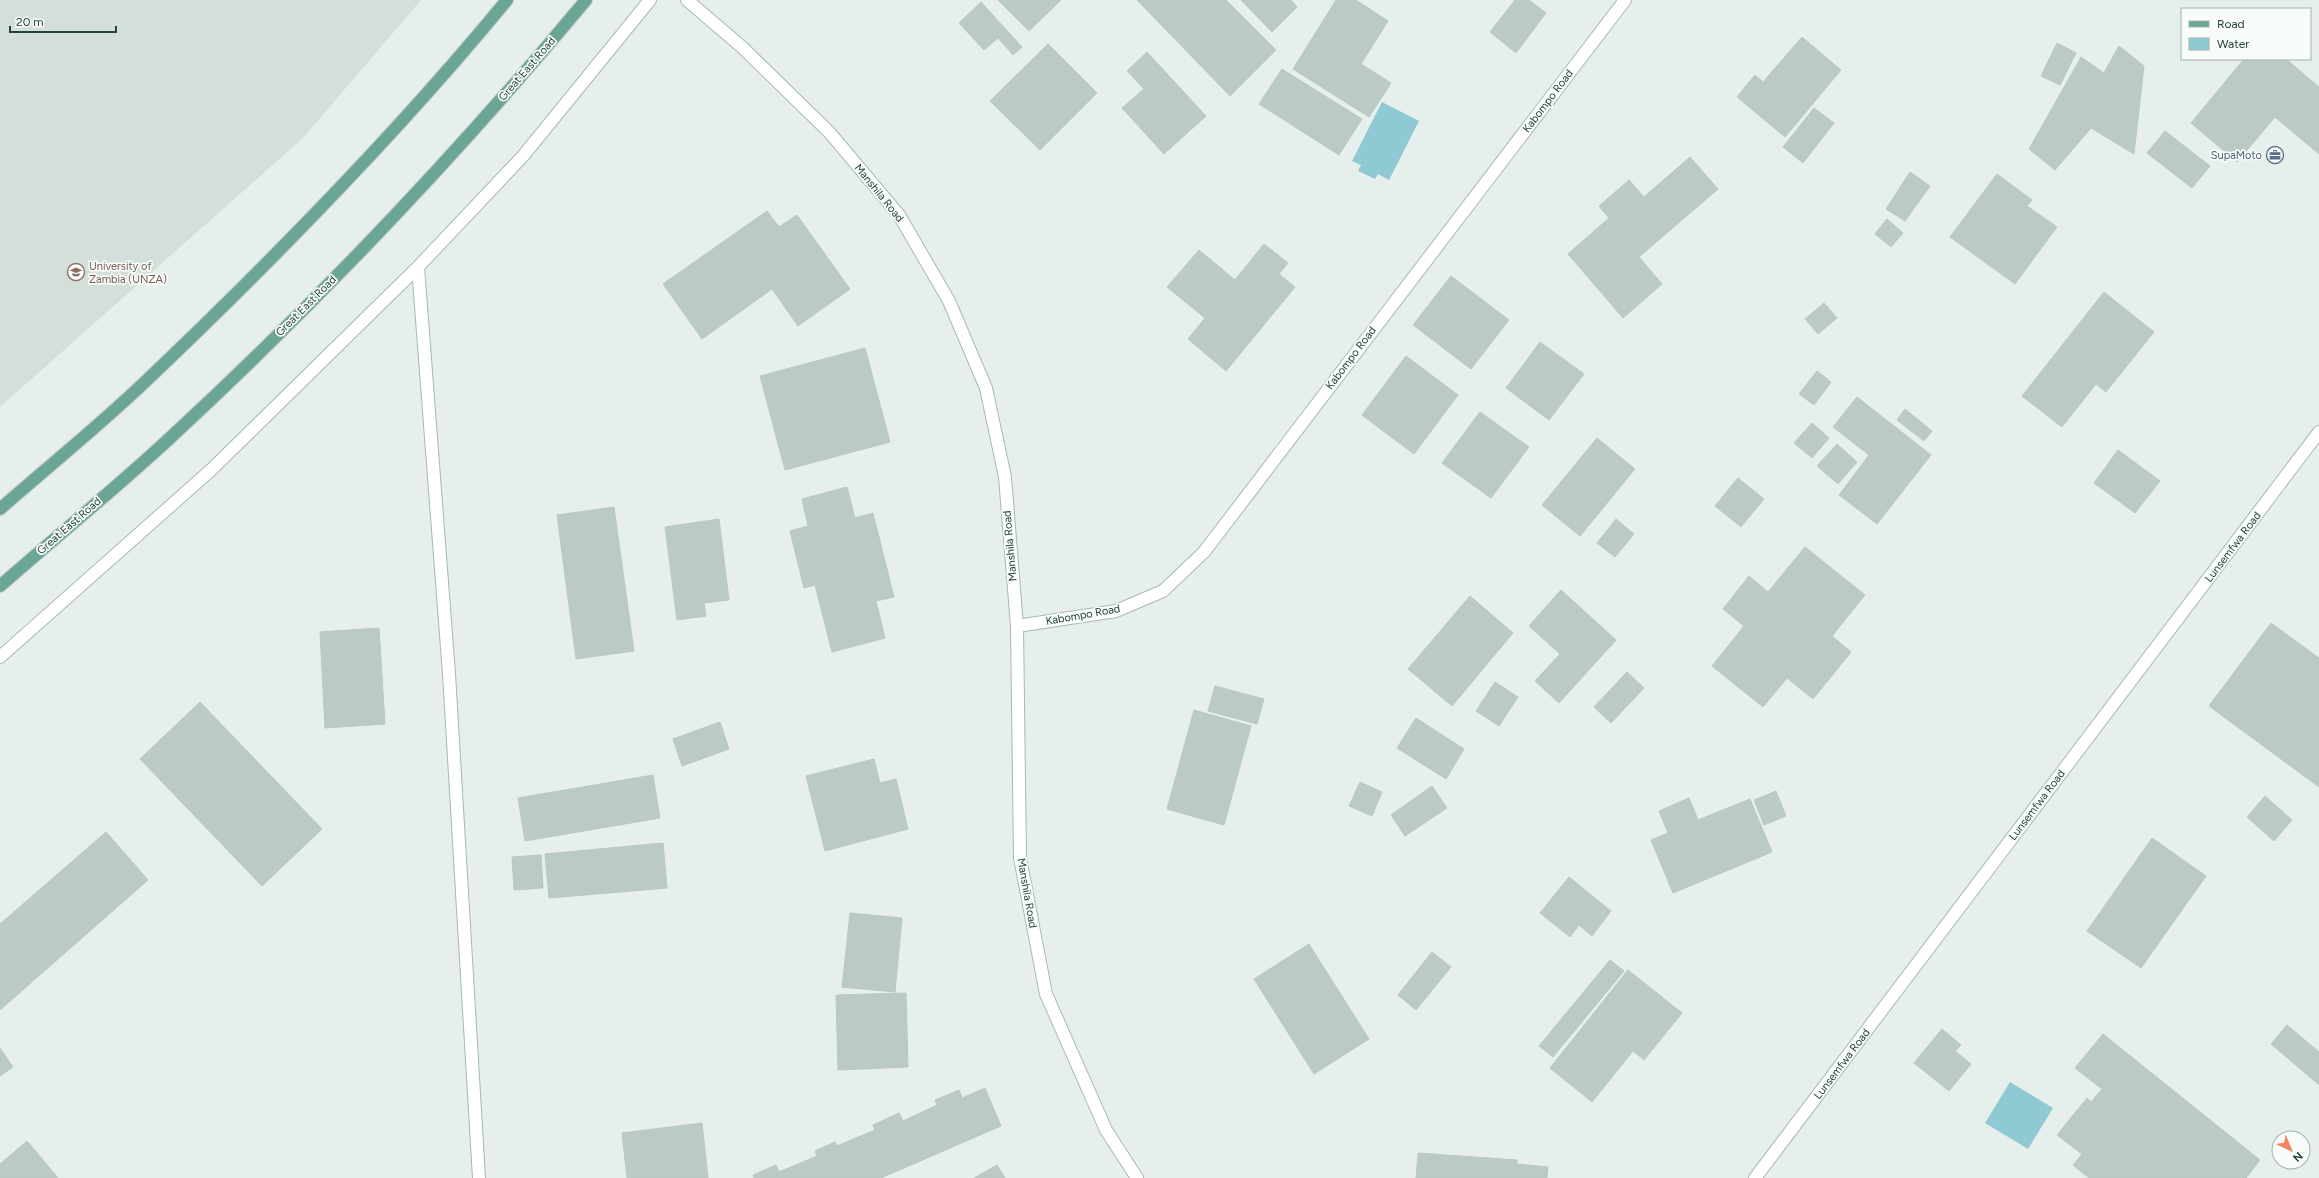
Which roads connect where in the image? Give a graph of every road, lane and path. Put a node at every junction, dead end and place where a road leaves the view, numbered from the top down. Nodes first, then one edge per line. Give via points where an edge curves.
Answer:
1 (507, 0) edge
2 (586, 0) edge
3 (650, 0) edge
4 (688, 0) edge
5 (1625, 0) edge
6 (418, 267) junction
7 (2319, 432) edge
8 (0, 509) edge
9 (0, 586) edge
10 (1017, 626) junction
11 (0, 657) edge
12 (479, 1178) edge
13 (1137, 1178) edge
14 (1755, 1178) edge

1 - 8 main road via 446,75 325,204 146,381
2 - 9 main road, Great East Road via 424,186 300,312 170,438
3 - 6 street via 523,156
4 - 10 street, Manshila Road via 743,48 830,133 899,215 949,301 986,388 1005,477
5 - 10 street, Kabompo Road via 1204,552 1163,591 1116,611
6 - 11 street via 211,470
6 - 12 street via 450,674
7 - 14 street, Lunsemfwa Road
10 - 13 street, Manshila Road via 1020,858 1046,994 1106,1130

